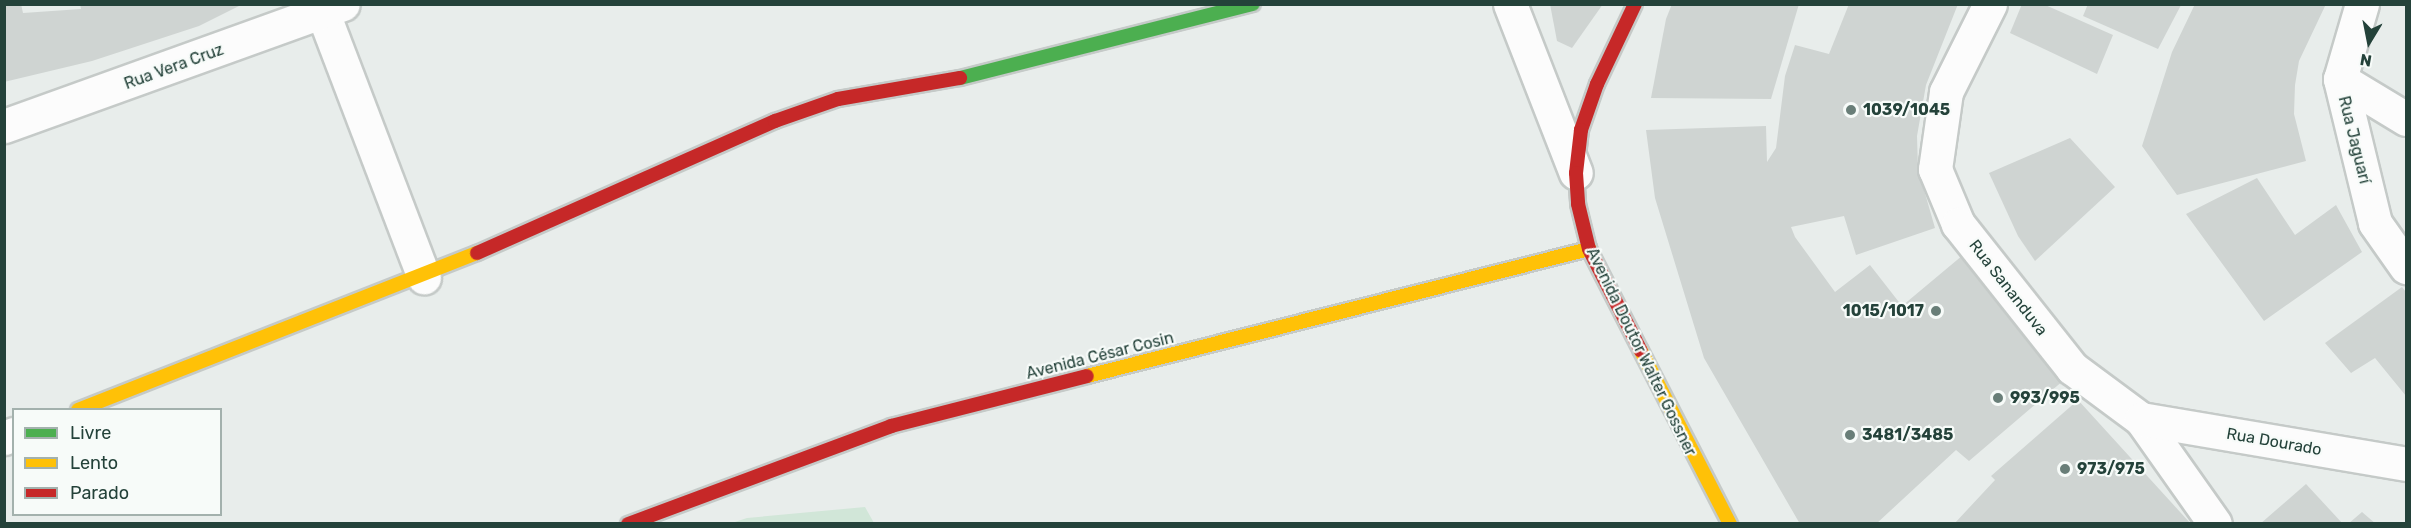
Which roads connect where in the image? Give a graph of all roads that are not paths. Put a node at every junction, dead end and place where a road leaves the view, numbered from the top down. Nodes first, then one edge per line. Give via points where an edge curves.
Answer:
1 (1253, 4) edge
2 (1510, 4) edge
3 (1635, 4) edge
4 (1990, 4) edge
5 (2362, 4) edge
6 (333, 9) edge
7 (2340, 79) junction
8 (2406, 118) edge
9 (4, 126) edge
10 (1576, 173) junction
11 (1589, 249) junction
12 (2406, 267) edge
13 (424, 277) junction
14 (83, 408) edge
15 (2141, 419) junction
16 (2406, 464) edge
17 (628, 524) edge
18 (1730, 524) edge
19 (2215, 524) edge

1 - 13 street via 964,77 838,99 775,121
2 - 10 street, Avenida Doutor Walter Gossner
3 - 10 street via 1597,84 1581,130
4 - 15 street, Rua Sananduva via 1946,92 1935,169 1958,224 2072,368
5 - 7 street, Rua Jaguarí
6 - 9 street, Rua Vera Cruz
6 - 13 street
7 - 8 street
7 - 12 street, Rua Jaguarí via 2375,223
10 - 11 street, Avenida Doutor Walter Gossner via 1578,204
11 - 17 street, Avenida César Cosin via 891,426
11 - 18 street, Avenida Doutor Walter Gossner
13 - 14 street
15 - 16 street, Rua Dourado
15 - 19 street, Rua Sananduva

